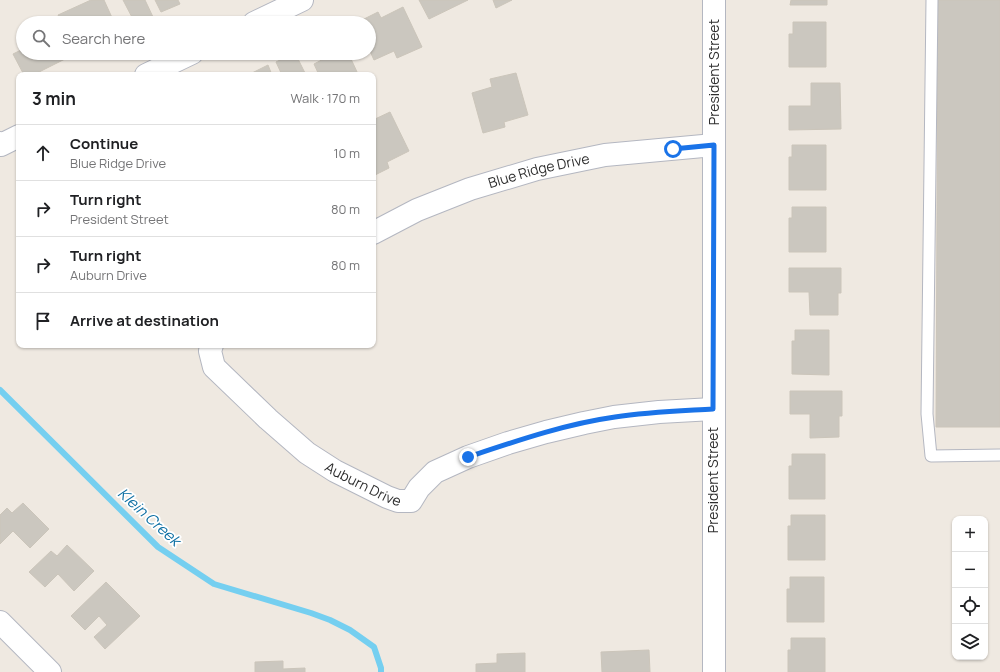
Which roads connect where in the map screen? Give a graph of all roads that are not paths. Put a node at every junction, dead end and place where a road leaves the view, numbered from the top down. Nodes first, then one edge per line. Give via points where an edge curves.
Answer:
1 (302, 0) edge
2 (714, 0) edge
3 (932, 0) edge
4 (269, 16) edge
5 (177, 60) edge
6 (152, 72) edge
7 (16, 138) edge
8 (0, 143) edge
9 (714, 145) junction
10 (376, 231) edge
11 (211, 348) edge
12 (713, 409) junction
13 (1000, 455) edge
14 (0, 622) edge
15 (50, 672) edge
16 (714, 672) edge

1 - 4 street
2 - 9 street, President Street
3 - 13 lane via 927,414 931,456
5 - 6 street
7 - 8 street via 1,145
9 - 10 street, Blue Ridge Drive via 604,156 537,169 470,189 417,210
9 - 12 street, President Street
11 - 12 street, Auburn Drive via 214,366 268,419 307,452 335,471 398,501 411,500 435,472 508,443 614,417
12 - 16 street, President Street
14 - 15 street

